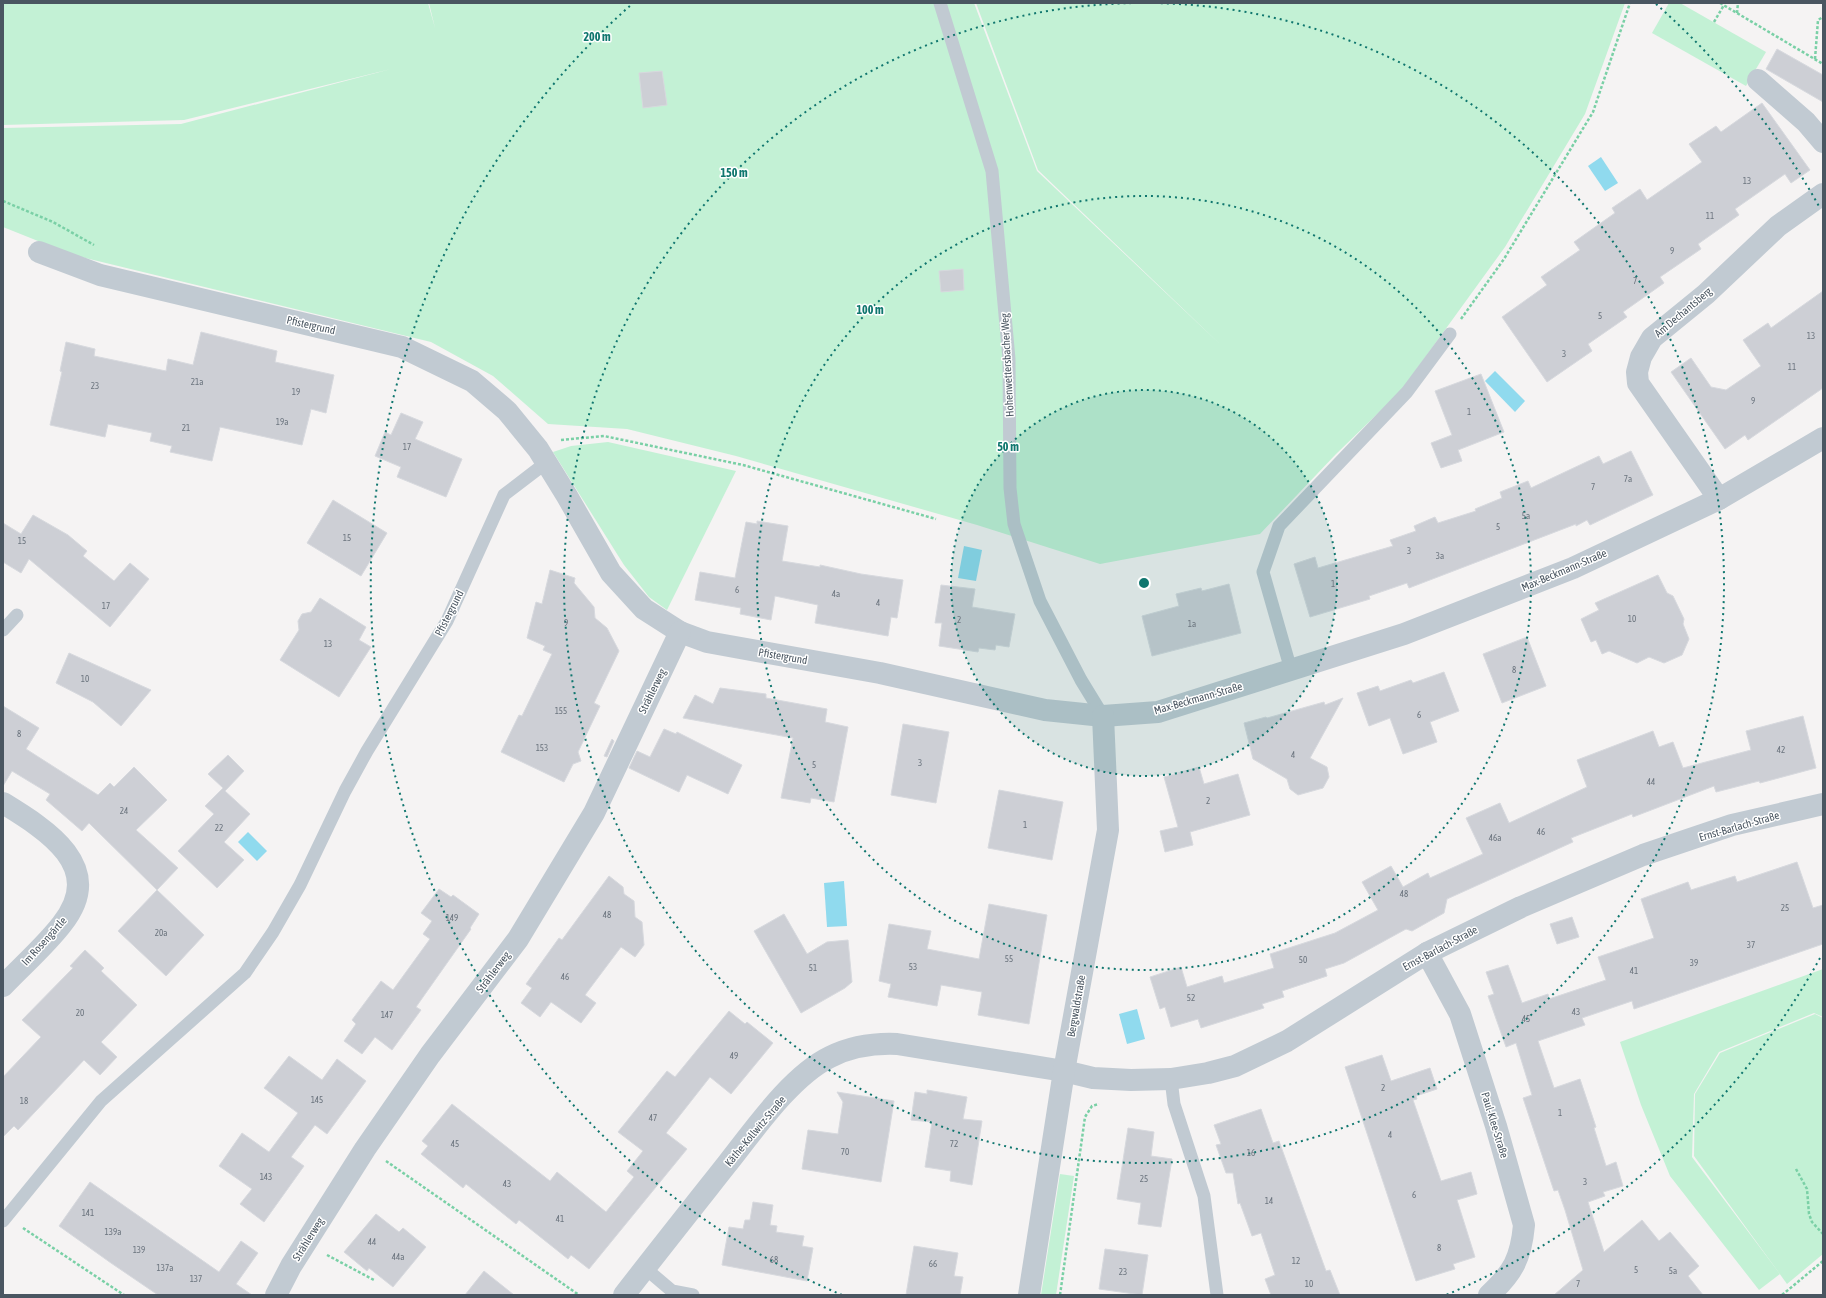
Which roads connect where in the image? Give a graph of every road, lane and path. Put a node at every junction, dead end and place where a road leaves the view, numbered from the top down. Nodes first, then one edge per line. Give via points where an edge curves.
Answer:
1 (940, 3) edge
2 (1630, 3) edge
3 (1720, 3) edge
4 (1738, 3) edge
5 (1724, 5) junction
6 (1737, 13) junction
7 (1823, 17) edge
8 (1714, 22) dead end
9 (1815, 59) junction
10 (1823, 64) edge
11 (1758, 80) dead end
12 (1823, 142) edge
13 (1823, 194) edge
14 (3, 201) edge
15 (38, 252) dead end
16 (100, 275) junction
17 (1450, 334) joint
18 (1823, 438) edge
19 (542, 456) junction
20 (1719, 499) junction
21 (936, 519) dead end
22 (17, 615) dead end
23 (3, 630) edge
24 (680, 632) junction
25 (1291, 670) junction
26 (1103, 716) junction
27 (3, 803) edge
28 (1823, 804) edge
29 (1427, 953) junction
30 (3, 986) edge
31 (1064, 1071) junction
32 (1171, 1079) junction
33 (1092, 1106) dead end
34 (382, 1159) dead end
35 (1796, 1169) dead end
36 (5, 1219) edge
37 (1823, 1234) edge
38 (306, 1243) junction
39 (1823, 1262) edge
40 (645, 1268) junction
41 (374, 1280) dead end
42 (124, 1295) edge
43 (276, 1295) edge
44 (579, 1295) edge
45 (624, 1295) edge
46 (693, 1295) edge
47 (1029, 1295) edge
48 (1060, 1295) edge
49 (1217, 1295) edge
50 (1489, 1295) edge
51 (1782, 1295) edge

1 - 26 lane, Hohenwettersbacher Weg via 992,171 1009,359 1010,488 1014,524 1040,601
2 - 17 path via 1593,112 1504,259
3 - 5 path
4 - 6 path
5 - 6 path
5 - 8 path
6 - 9 path
7 - 9 path via 1818,20
9 - 10 path
11 - 12 street via 1806,122
13 - 20 street, Am Dechantsberg via 1778,226 1706,294 1652,338 1641,357 1637,372 1638,383
14 - 16 path via 54,222 97,246
15 - 16 street, Pfistergrund
16 - 19 street, Pfistergrund via 402,347 472,381 507,411
17 - 25 lane via 1407,392 1279,526 1263,572
18 - 20 street, Max-Beckmann-Straße
19 - 21 path via 562,440 604,436 743,465
19 - 24 street, Pfistergrund via 611,573 644,609
19 - 36 lane, Pfistergrund via 504,495 447,621 367,751 300,885 273,932 245,973 101,1101
20 - 25 street, Max-Beckmann-Straße via 1573,568 1404,634
22 - 23 lane
24 - 26 street, Pfistergrund via 714,643 880,673 1045,710
24 - 38 street, Strählerweg via 594,813 518,939 430,1055 365,1149
25 - 26 street, Max-Beckmann-Straße via 1158,712
26 - 31 street, Bergwaldstraße via 1108,830
27 - 30 street, Im Rosengärtle via 45,831 61,846 76,868 79,879 71,911 62,924
28 - 29 street, Ernst-Barlach-Straße via 1732,825 1643,855 1522,907
29 - 32 street, Ernst-Barlach-Straße via 1288,1041 1260,1055 1235,1066
29 - 50 street, Paul-Klee-Straße via 1460,1014 1524,1225 1523,1240 1516,1263 1502,1284
31 - 32 street, Ernst-Barlach-Straße via 1093,1078
31 - 40 street, Käthe-Kollwitz-Straße via 897,1044 876,1043 853,1047 828,1057 806,1073 773,1106
31 - 47 street, Bergwaldstraße
32 - 49 lane via 1174,1104 1204,1196
33 - 48 path via 1085,1117
34 - 44 path
35 - 37 path via 1807,1189 1812,1222
36 - 42 path
38 - 41 path
38 - 43 street, Strählerweg
39 - 51 path
40 - 45 street, Käthe-Kollwitz-Straße
40 - 46 lane via 672,1291

